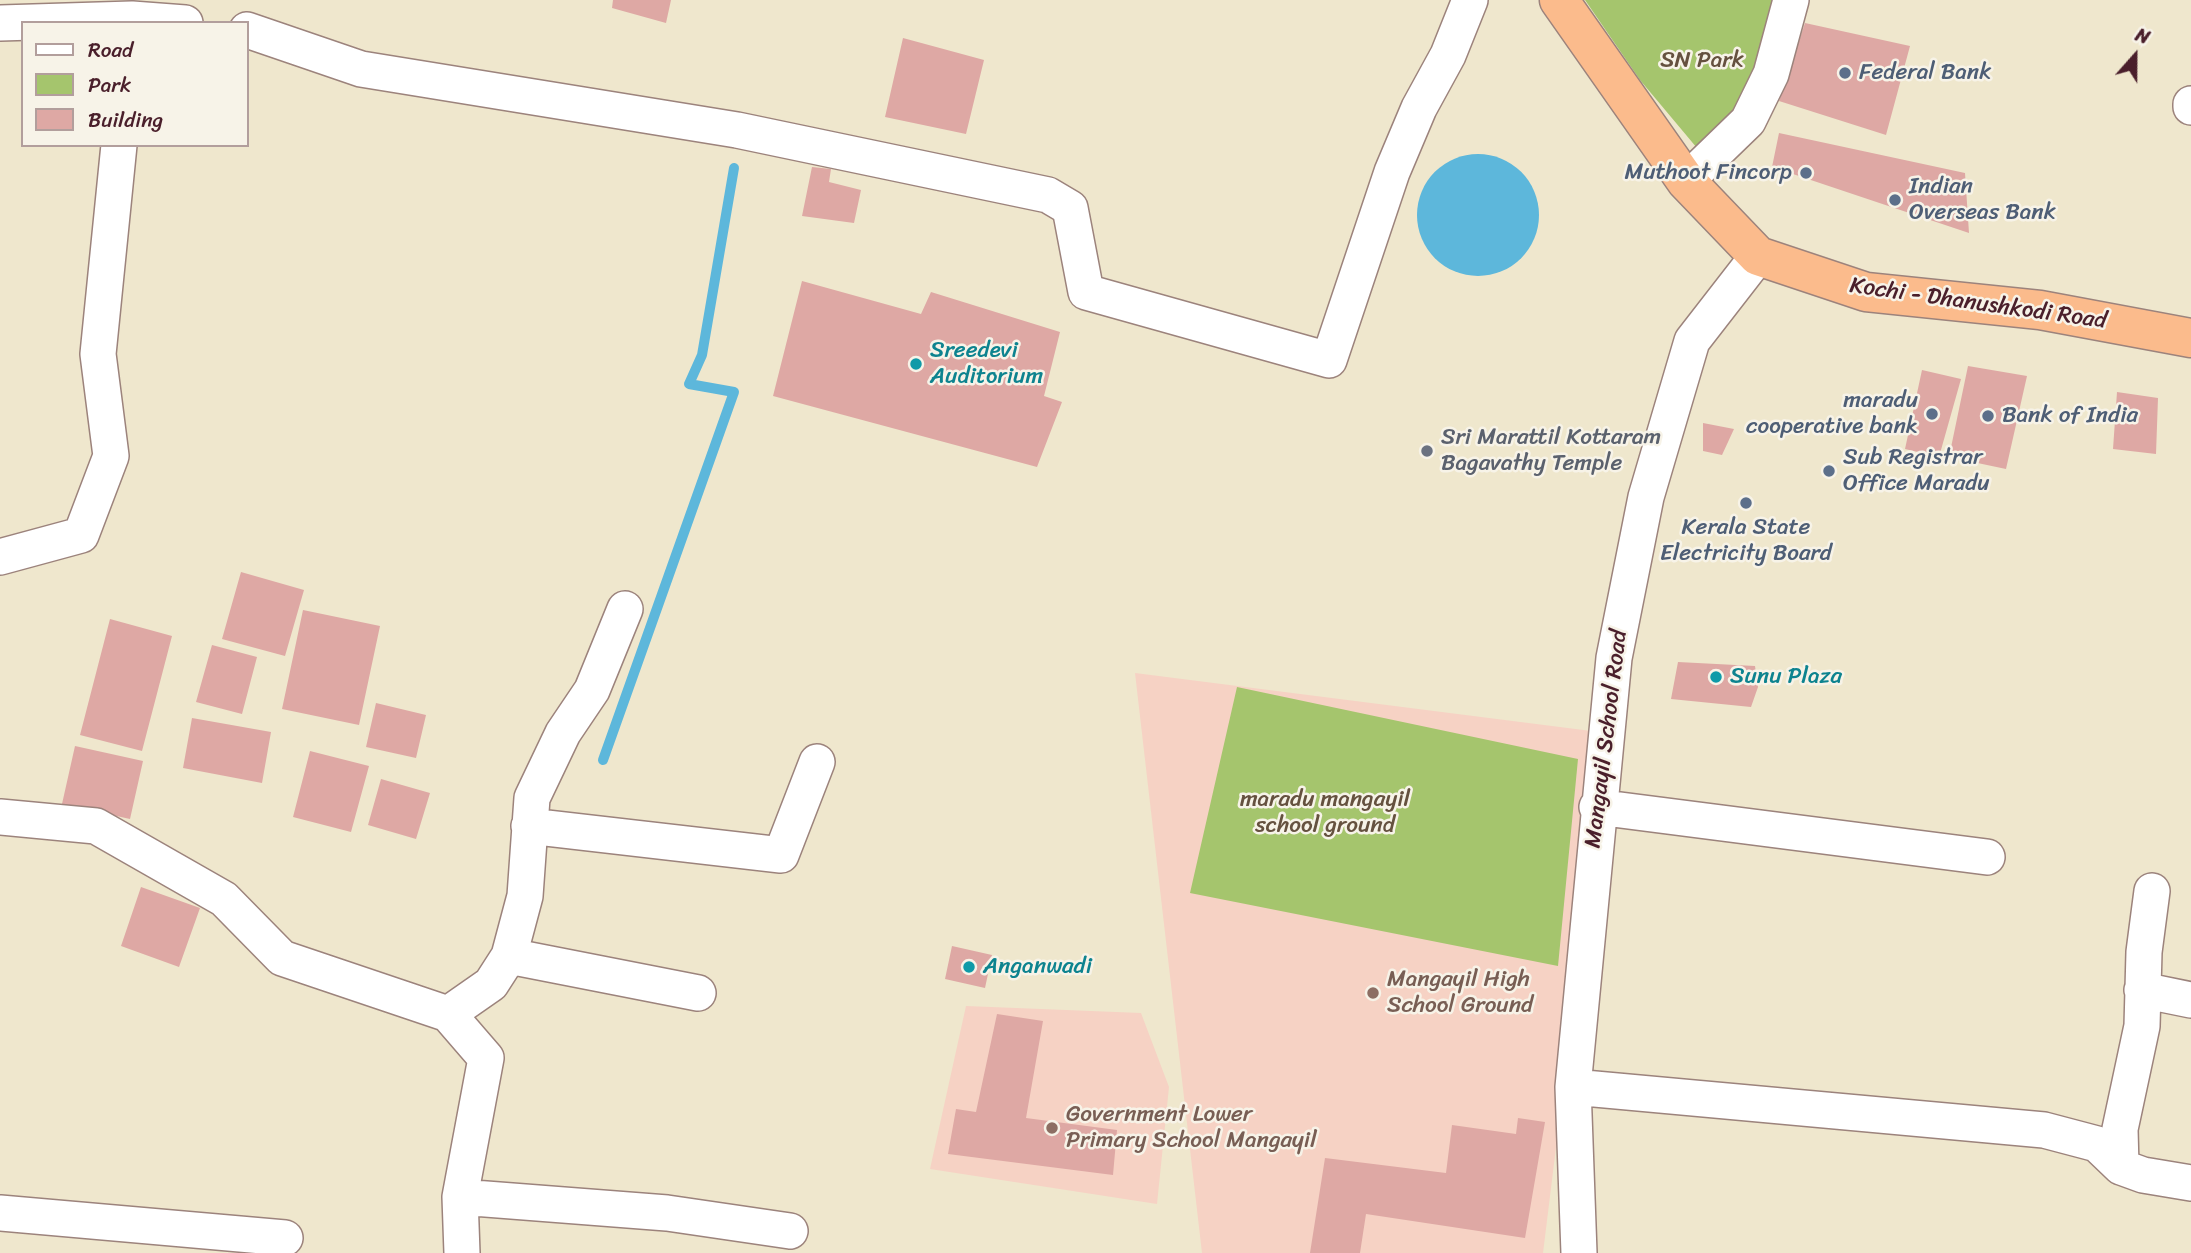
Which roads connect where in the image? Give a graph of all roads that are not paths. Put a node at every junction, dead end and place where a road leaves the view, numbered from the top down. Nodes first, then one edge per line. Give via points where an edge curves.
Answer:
1 (1471, 0) edge
2 (1559, 0) edge
3 (1791, 0) edge
4 (0, 23) edge
5 (21, 23) edge
6 (248, 30) edge
7 (119, 147) edge
8 (1686, 181) junction
9 (1758, 256) junction
10 (2191, 338) edge
11 (0, 557) edge
12 (625, 609) dead end
13 (817, 762) dead end
14 (1597, 807) junction
15 (0, 817) edge
16 (529, 826) junction
17 (1987, 857) dead end
18 (2152, 891) dead end
19 (509, 956) junction
20 (2142, 990) junction
21 (698, 993) dead end
22 (2191, 1000) edge
23 (447, 1014) junction
24 (1573, 1087) junction
25 (2121, 1167) junction
26 (2191, 1184) edge
27 (460, 1197) junction
28 (0, 1213) edge
29 (790, 1231) dead end
30 (285, 1238) dead end
31 (462, 1253) edge
32 (1579, 1253) edge

1 - 6 street via 1392,172 1329,360 1086,292 1070,208 1048,195 737,130 360,69
2 - 8 highway, Kochi - Dhanushkodi Road
3 - 8 street via 1771,74 1748,121
4 - 5 street
7 - 11 street via 98,354 111,456 81,535
8 - 9 highway, Kochi - Dhanushkodi Road
9 - 10 highway, Kochi - Dhanushkodi Road via 1866,292 2040,310
9 - 14 street, Mangayil School Road via 1692,341 1684,367 1647,497 1618,635
12 - 16 street via 592,690 542,772 532,798
13 - 16 street via 781,855
14 - 17 street
14 - 24 street, Mangayil School Road
15 - 23 street via 96,826 224,899 282,958
16 - 19 street via 525,896
18 - 20 street
19 - 21 street
19 - 23 street via 491,984
20 - 22 street
20 - 25 street via 2142,1026 2120,1129
23 - 27 street via 486,1058
24 - 25 street via 2044,1130 2097,1144
24 - 32 street, Mangayil School Road
25 - 26 street
27 - 29 street via 667,1213
27 - 31 street
28 - 30 street

